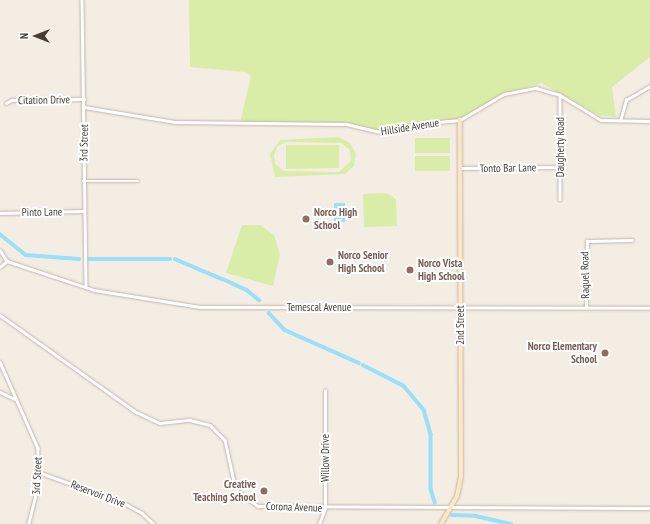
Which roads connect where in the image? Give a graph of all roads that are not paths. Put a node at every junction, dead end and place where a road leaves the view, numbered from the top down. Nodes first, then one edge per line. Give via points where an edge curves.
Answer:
1 (82, 0) edge
2 (650, 86) edge
3 (560, 95) junction
4 (84, 100) junction
5 (6, 103) dead end
6 (84, 107) junction
7 (460, 120) junction
8 (620, 121) junction
9 (650, 121) edge
10 (556, 167) dead end
11 (460, 168) junction
12 (83, 181) junction
13 (138, 181) dead end
14 (560, 199) dead end
15 (83, 211) junction
16 (0, 212) edge
17 (632, 240) dead end
18 (0, 250) edge
19 (8, 261) junction
20 (0, 267) edge
21 (86, 287) junction
22 (586, 307) junction
23 (460, 308) junction
24 (650, 308) edge
25 (0, 315) edge
26 (0, 362) edge
27 (325, 391) dead end
28 (0, 392) edge
29 (16, 399) junction
30 (38, 472) junction
31 (325, 508) junction
32 (650, 508) edge
33 (449, 509) junction
34 (29, 524) edge
35 (154, 524) edge
36 (319, 524) edge
37 (441, 524) edge

1 - 4 street, 3rd Street
2 - 8 street via 626,100
3 - 7 street, Hillside Avenue via 536,88 516,90
3 - 8 street, Hillside Avenue via 601,120
3 - 14 street, Daugherty Road
4 - 5 street, Citation Drive via 12,100
4 - 6 street, 3rd Street
6 - 7 street, Hillside Avenue via 175,122 346,124 373,132
6 - 12 street, 3rd Street
7 - 11 street, 2nd Street
8 - 9 street, Hillside Avenue
10 - 11 street, Tonto Bar Lane
11 - 23 street, 2nd Street
12 - 13 street
12 - 15 street, 3rd Street
15 - 16 street, Pinto Lane
15 - 21 street, 3rd Street
17 - 22 street, Raquel Road via 587,241
18 - 19 street
19 - 20 street
19 - 21 street, Temescal Avenue
21 - 23 street, Temescal Avenue via 200,307
22 - 23 street, Temescal Avenue
22 - 24 street, Temescal Avenue
23 - 33 street, 2nd Street via 461,477 457,496
25 - 31 street, Corona Avenue via 136,412 160,423 190,420 210,426 225,440 236,490 258,506
26 - 29 street, 3rd Street
27 - 31 street, Willow Drive
28 - 29 street
29 - 30 street, 3rd Street via 38,448
30 - 34 street, 3rd Street via 34,509
30 - 35 street, Reservoir Drive via 124,503 142,513
31 - 33 street, Corona Avenue
31 - 36 street, Willow Drive
32 - 33 street, Corona Avenue
33 - 37 street, 2nd Street

